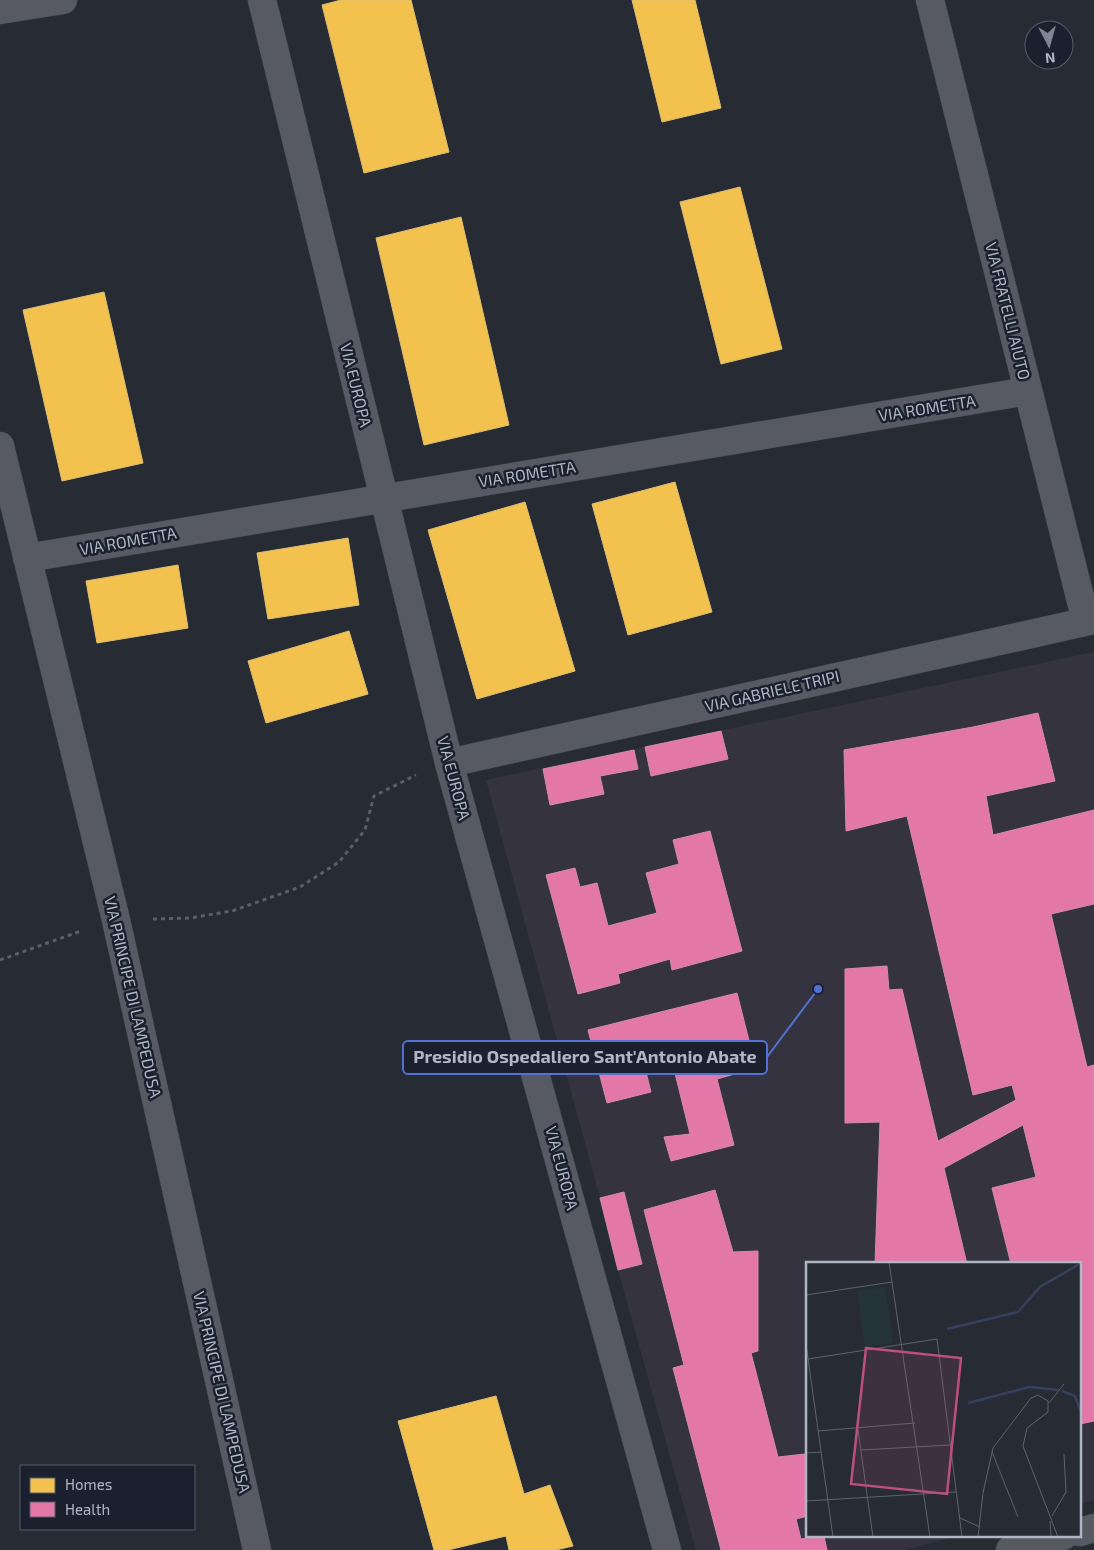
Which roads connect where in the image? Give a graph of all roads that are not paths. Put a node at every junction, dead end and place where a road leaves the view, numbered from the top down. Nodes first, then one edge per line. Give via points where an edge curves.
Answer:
1 (63, 0) edge
2 (262, 0) edge
3 (930, 0) edge
4 (0, 10) edge
5 (1028, 391) junction
6 (0, 446) edge
7 (384, 498) junction
8 (27, 558) junction
9 (1090, 621) edge
10 (449, 764) junction
11 (1055, 1538) edge
12 (258, 1550) edge
13 (667, 1550) edge
14 (1010, 1550) edge

1 - 4 street
2 - 7 street, VIA EUROPA
3 - 5 street, VIA FRATELLI AIUTO
5 - 7 street, VIA ROMETTA
5 - 9 street, VIA FRATELLI AIUTO
6 - 8 street, VIA PRINCIPE DI LAMPEDUSA
7 - 8 street, VIA ROMETTA
7 - 10 street, VIA EUROPA
8 - 12 street, VIA PRINCIPE DI LAMPEDUSA via 116,920
9 - 10 street, VIA GABRIELE TRIPI
10 - 13 street, VIA EUROPA
11 - 14 street

